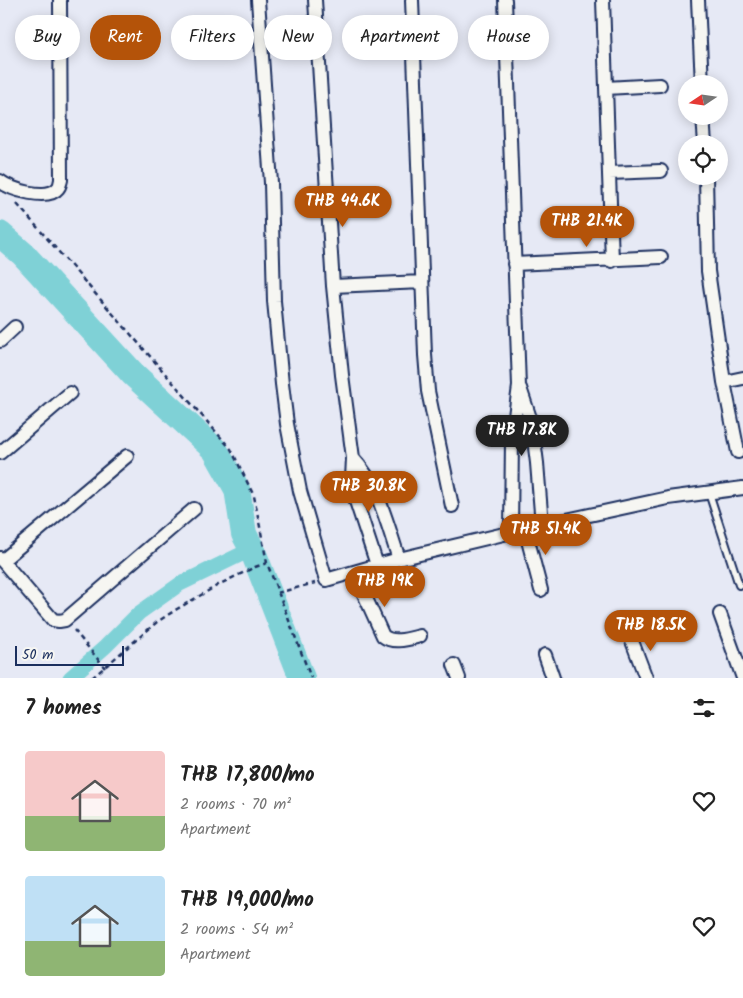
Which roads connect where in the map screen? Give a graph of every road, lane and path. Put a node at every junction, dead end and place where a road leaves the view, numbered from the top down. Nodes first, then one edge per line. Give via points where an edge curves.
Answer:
1 (60, 0) edge
2 (258, 0) edge
3 (315, 0) edge
4 (412, 0) edge
5 (504, 0) edge
6 (603, 0) edge
7 (698, 0) edge
8 (702, 75) edge
9 (660, 85) dead end
10 (606, 88) junction
11 (661, 171) dead end
12 (609, 173) junction
13 (0, 181) edge
14 (706, 185) edge
15 (15, 201) dead end
16 (661, 257) dead end
17 (612, 261) junction
18 (514, 264) junction
19 (422, 282) junction
20 (333, 286) junction
21 (15, 328) dead end
22 (0, 340) edge
23 (743, 378) edge
24 (724, 382) junction
25 (519, 386) junction
26 (70, 392) dead end
27 (738, 452) dead end
28 (0, 453) edge
29 (126, 456) dead end
30 (353, 458) junction
31 (743, 488) edge
32 (709, 493) junction
33 (452, 506) dead end
34 (194, 509) dead end
35 (542, 525) junction
36 (525, 529) junction
37 (512, 532) junction
38 (1, 559) edge
39 (399, 559) junction
40 (267, 563) junction
41 (377, 565) junction
42 (354, 572) junction
43 (326, 580) junction
44 (739, 585) dead end
45 (542, 590) dead end
46 (278, 593) junction
47 (720, 614) dead end
48 (65, 620) junction
49 (420, 636) dead end
50 (630, 636) dead end
51 (545, 656) dead end
52 (454, 665) dead end
53 (103, 666) junction
54 (92, 678) edge
55 (311, 678) edge
56 (459, 678) edge
57 (553, 678) edge
58 (646, 678) edge
59 (743, 678) edge

1 - 13 street via 61,180 58,189 40,194 22,192
2 - 43 street via 271,183 274,301 282,384 300,491
3 - 20 street
4 - 19 street
5 - 18 street
6 - 10 street
7 - 8 street
9 - 10 street
10 - 12 street
11 - 12 street
12 - 17 street
14 - 24 street via 708,271
15 - 40 path via 231,449 254,496
16 - 17 street
17 - 18 street
18 - 25 street
19 - 20 street
19 - 33 street via 428,390
20 - 30 street
21 - 22 street
23 - 24 street
24 - 27 street
25 - 35 street via 532,424
25 - 37 street via 512,439
26 - 28 street
29 - 38 street
30 - 39 street via 371,482
30 - 41 street via 354,495
31 - 32 street
32 - 35 street via 668,498
32 - 44 lane
34 - 48 street
35 - 36 street
36 - 37 street
36 - 45 street
37 - 39 street
38 - 48 street via 53,620
39 - 41 street
40 - 46 path
40 - 53 path via 176,609
41 - 42 street
42 - 43 street
42 - 49 street via 383,636 396,641
43 - 46 path
46 - 55 path
47 - 59 street
48 - 53 path
50 - 58 street
51 - 57 street
52 - 56 street
53 - 54 path

